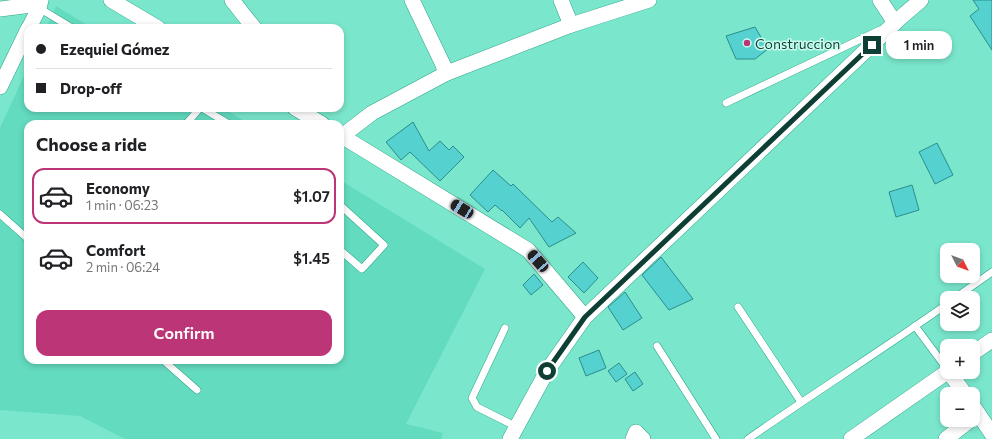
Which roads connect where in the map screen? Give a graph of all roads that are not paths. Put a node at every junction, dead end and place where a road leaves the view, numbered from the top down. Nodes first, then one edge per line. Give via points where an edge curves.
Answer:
1 (111, 0) edge
2 (232, 0) edge
3 (412, 0) edge
4 (561, 0) edge
5 (649, 0) edge
6 (880, 0) edge
7 (921, 0) edge
8 (40, 4) edge
9 (0, 9) edge
10 (895, 23) junction
11 (30, 24) edge
12 (67, 24) edge
13 (151, 24) edge
14 (251, 24) edge
15 (571, 25) junction
16 (24, 37) edge
17 (445, 70) junction
18 (0, 87) edge
19 (726, 103) dead end
20 (197, 112) edge
21 (208, 112) edge
22 (302, 112) edge
23 (190, 120) edge
24 (222, 120) edge
25 (315, 120) edge
26 (344, 134) edge
27 (344, 138) edge
28 (344, 208) edge
29 (0, 214) edge
30 (24, 235) edge
31 (344, 253) edge
32 (992, 272) edge
33 (965, 291) edge
34 (738, 307) dead end
35 (940, 309) edge
36 (585, 317) junction
37 (915, 326) junction
38 (505, 328) dead end
39 (992, 340) edge
40 (657, 346) dead end
41 (980, 348) edge
42 (940, 360) edge
43 (168, 364) edge
44 (940, 378) edge
45 (953, 379) edge
46 (960, 387) edge
47 (197, 390) dead end
48 (801, 402) junction
49 (980, 421) edge
50 (959, 427) edge
51 (514, 433) edge
52 (992, 434) edge
53 (716, 439) edge
54 (748, 439) edge
55 (851, 439) edge
56 (946, 439) edge

1 - 13 street
2 - 14 street
3 - 17 street
4 - 15 street
5 - 15 street
6 - 10 street
7 - 10 street
8 - 9 street
8 - 11 street
8 - 12 lane
10 - 19 lane
10 - 36 street
15 - 17 street
16 - 18 street
17 - 26 street via 372,113
20 - 23 lane
21 - 24 lane
22 - 25 street
27 - 36 street via 528,250
28 - 31 lane via 384,245 362,269
29 - 30 lane
32 - 33 lane
34 - 48 lane
35 - 37 lane
36 - 51 street via 547,371
37 - 42 lane
37 - 48 lane
38 - 51 lane via 472,398 477,407
39 - 41 street
40 - 53 lane
43 - 47 lane
44 - 55 street
45 - 46 street
48 - 54 lane
49 - 52 street
50 - 56 street

